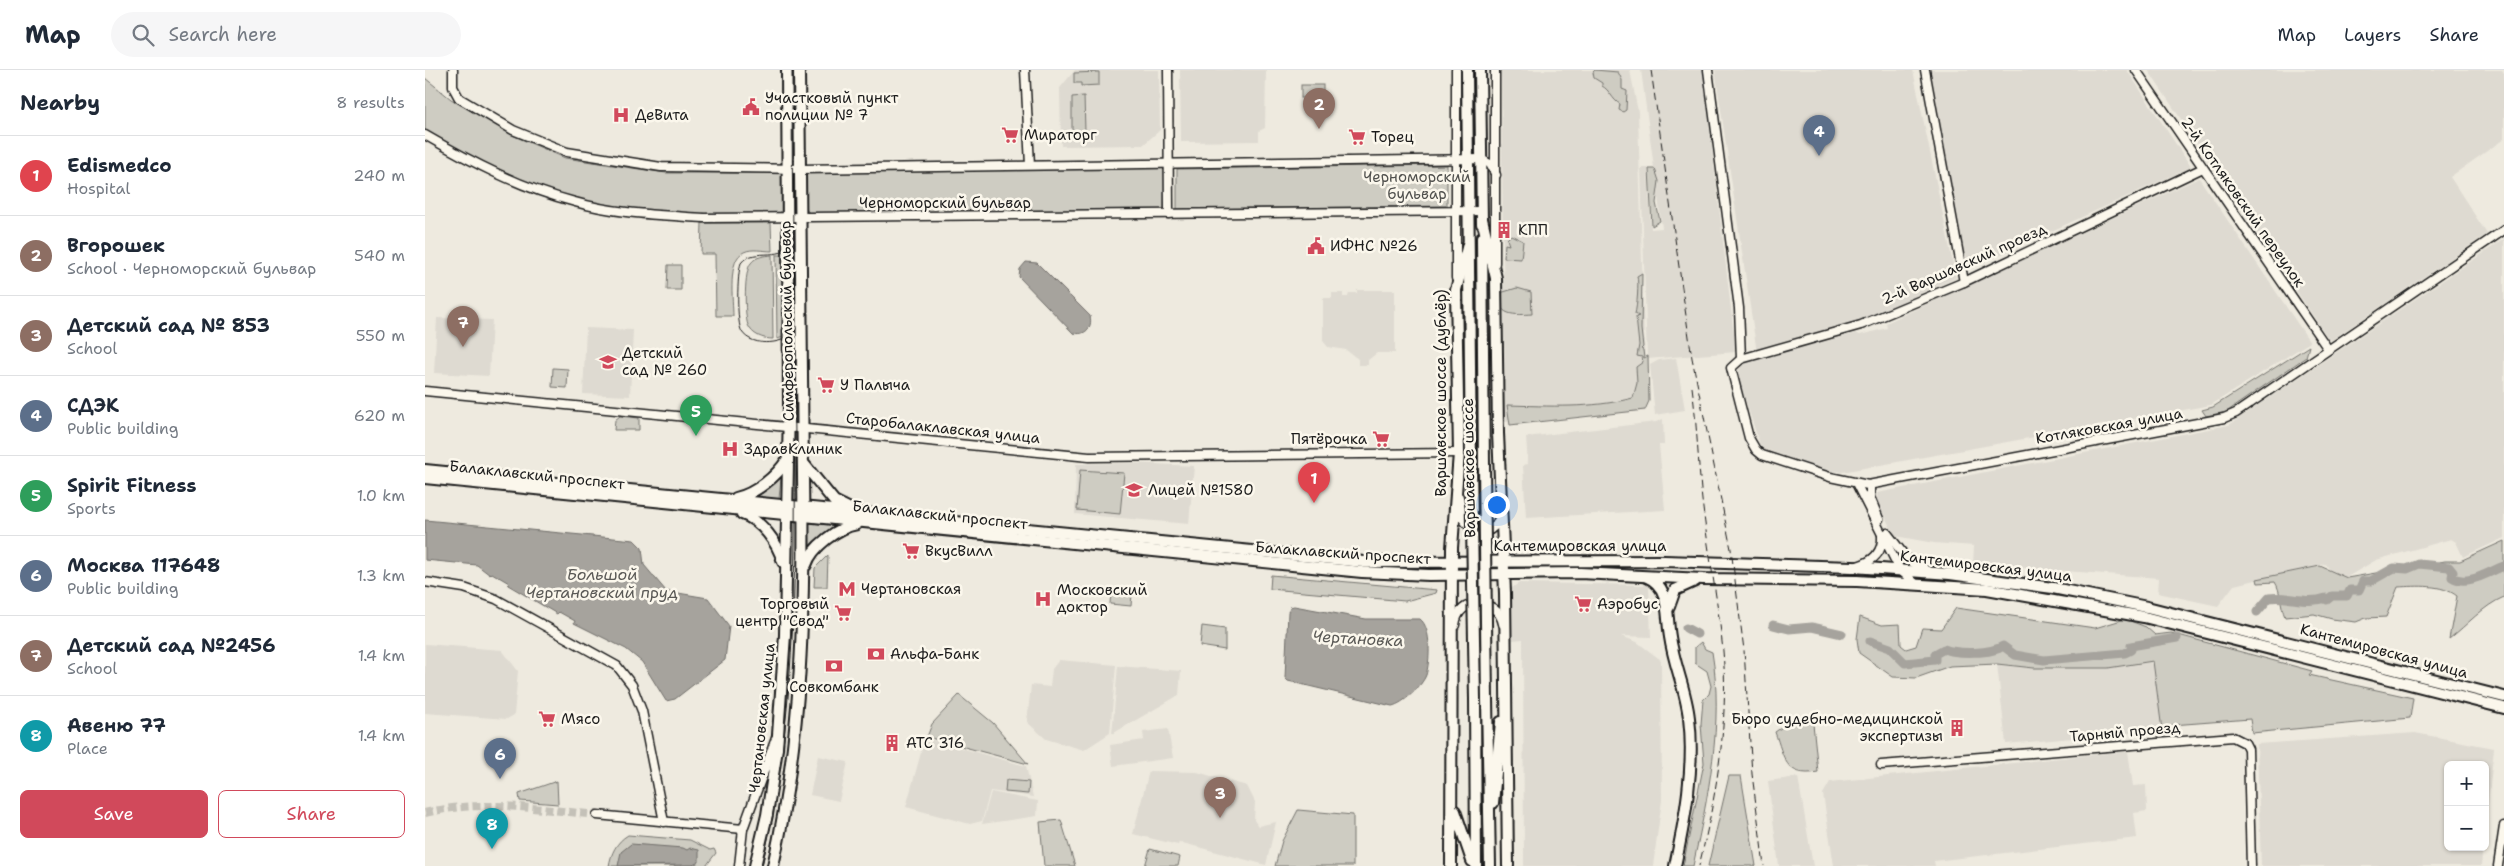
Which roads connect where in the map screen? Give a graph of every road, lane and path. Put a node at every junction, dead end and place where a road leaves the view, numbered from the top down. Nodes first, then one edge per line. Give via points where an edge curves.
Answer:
1 (453, 70) edge
2 (787, 70) edge
3 (799, 70) edge
4 (1025, 70) edge
5 (1168, 70) edge
6 (1456, 70) edge
7 (1467, 70) edge
8 (1480, 70) edge
9 (1495, 70) edge
10 (1709, 70) edge
11 (1925, 70) edge
12 (2136, 70) edge
13 (425, 135) edge
14 (1457, 159) junction
15 (1468, 159) junction
16 (1481, 159) junction
17 (1169, 163) junction
18 (1030, 165) junction
19 (787, 168) junction
20 (2203, 168) junction
21 (800, 169) junction
22 (1496, 175) junction
23 (1457, 211) junction
24 (1468, 211) junction
25 (1169, 214) junction
26 (1482, 215) junction
27 (787, 217) junction
28 (801, 217) junction
29 (2504, 230) edge
30 (1469, 244) junction
31 (1495, 278) junction
32 (1964, 282) junction
33 (1456, 290) junction
34 (2329, 350) junction
35 (1741, 359) junction
36 (1731, 368) joint
37 (425, 391) edge
38 (788, 426) junction
39 (803, 427) junction
40 (1459, 453) junction
41 (787, 459) junction
42 (803, 463) junction
43 (425, 470) edge
44 (425, 478) edge
45 (1857, 485) junction
46 (1870, 485) junction
47 (1458, 487) junction
48 (653, 496) junction
49 (717, 498) junction
50 (724, 509) junction
51 (787, 510) junction
52 (802, 511) junction
53 (1502, 511) junction
54 (866, 518) junction
55 (1882, 534) junction
56 (1219, 553) junction
57 (1545, 560) junction
58 (1504, 561) junction
59 (1413, 563) junction
60 (1452, 563) junction
61 (1853, 567) junction
62 (1901, 570) junction
63 (785, 571) junction
64 (805, 571) junction
65 (1933, 572) junction
66 (1545, 573) junction
67 (1504, 574) junction
68 (1412, 575) junction
69 (1453, 575) junction
70 (1639, 575) junction
71 (1703, 579) junction
72 (425, 582) edge
73 (1916, 584) junction
74 (1667, 615) junction
75 (1453, 641) junction
76 (1505, 641) junction
77 (1506, 658) junction
78 (2504, 695) edge
79 (2488, 699) junction
80 (2504, 708) edge
81 (2504, 714) edge
82 (779, 729) junction
83 (1881, 765) dead end
84 (1451, 793) junction
85 (597, 815) tunnel mouth
86 (664, 822) junction
87 (1489, 823) junction
88 (2504, 826) edge
89 (743, 829) junction
90 (739, 866) edge
91 (755, 866) edge
92 (773, 866) edge
93 (1451, 866) edge
94 (1474, 866) edge
95 (1490, 866) edge
96 (1508, 866) edge
97 (1675, 866) edge
98 (2251, 866) edge
99 (2499, 866) edge

1 - 19 street via 453,88 469,106 513,130 567,152 661,167
2 - 19 main road, Симферопольский бульвар
3 - 21 main road, Симферопольский бульвар
4 - 18 street
5 - 17 street
6 - 14 street, Варшавское шоссе (дублёр)
7 - 15 main road, Варшавское шоссе
8 - 16 main road, Варшавское шоссе
9 - 22 street
10 - 35 street via 1739,308
11 - 32 street
12 - 20 street, 2-й Котляковский переулок
13 - 27 street, Черноморский бульвар via 515,183 576,203 643,214 703,218
14 - 15 street
14 - 17 street
14 - 23 street, Варшавское шоссе (дублёр)
15 - 16 street
15 - 24 main road, Варшавское шоссе
16 - 22 street via 1490,164
16 - 26 main road, Варшавское шоссе
17 - 18 street
17 - 25 street
18 - 21 street
19 - 21 street
19 - 27 main road, Симферопольский бульвар
20 - 32 street, 2-й Варшавский проезд
20 - 34 street, 2-й Котляковский переулок
21 - 28 main road, Симферопольский бульвар
22 - 31 street
23 - 24 street, Черноморский бульвар
23 - 25 street, Черноморский бульвар
23 - 33 street, Варшавское шоссе (дублёр)
24 - 26 street, Черноморский бульвар
24 - 30 main road, Варшавское шоссе
25 - 28 street, Черноморский бульвар
26 - 31 main road
26 - 87 main road, Варшавское шоссе, bridge
27 - 28 street, Черноморский бульвар
27 - 38 main road, Симферопольский бульвар
28 - 39 main road, Симферопольский бульвар
29 - 34 street, Котляковская улица
30 - 33 main road
30 - 94 main road, Варшавское шоссе, bridge
31 - 53 main road
32 - 35 street, 2-й Варшавский проезд via 1861,325
33 - 40 main road, Варшавское шоссе (дублёр)
34 - 46 street, Котляковская улица via 2224,418
35 - 36 street, 2-й Варшавский проезд
36 - 45 street, Котляковская улица via 1749,438 1756,450 1762,455
37 - 38 street, Старобалаклавская улица
38 - 39 street, Старобалаклавская улица
38 - 41 main road, Симферопольский бульвар
39 - 40 street, Старобалаклавская улица via 1089,457
39 - 42 main road, Симферопольский бульвар
40 - 47 main road, Варшавское шоссе (дублёр)
41 - 49 main road via 774,475 747,494
41 - 51 main road, Симферопольский бульвар
42 - 52 main road, Симферопольский бульвар
42 - 54 main road via 834,501
43 - 48 main road, Балаклавский проспект
44 - 48 main road, Балаклавский проспект
45 - 46 street, Котляковская улица
45 - 55 street
46 - 65 street via 1872,505 1893,543 1908,560
47 - 53 street via 1463,519 1471,530 1490,530
47 - 60 main road, Варшавское шоссе (дублёр)
48 - 49 main road, Балаклавский проспект
48 - 50 main road, Балаклавский проспект
49 - 51 main road, Балаклавский проспект
50 - 51 main road, Балаклавский проспект
50 - 63 main road via 753,519 776,544
51 - 52 main road, Балаклавский проспект
51 - 63 main road, Симферопольский бульвар
52 - 54 main road, Балаклавский проспект
52 - 64 main road, Симферопольский бульвар
53 - 58 main road
54 - 56 main road, Балаклавский проспект
54 - 64 main road via 843,529 816,549
55 - 61 street via 1882,546 1875,558
55 - 62 street
56 - 59 main road, Балаклавский проспект
56 - 68 main road, Балаклавский проспект via 1361,572
57 - 58 main road, Кантемировская улица
57 - 61 main road, Кантемировская улица
57 - 66 main road via 1538,566
58 - 60 main road, Кантемировская улица
58 - 67 main road
59 - 60 main road, Балаклавский проспект
59 - 68 street via 1419,570
60 - 69 main road, Варшавское шоссе (дублёр)
61 - 62 main road, Кантемировская улица
62 - 65 main road, Кантемировская улица
62 - 73 street
63 - 82 main road, Чертановская улица
64 - 92 main road via 796,718 788,786
65 - 79 main road, Кантемировская улица via 2053,588 2147,607
66 - 67 main road, Кантемировская улица
66 - 70 main road, Кантемировская улица
67 - 69 main road, Кантемировская улица
67 - 76 main road
68 - 69 main road, Балаклавский проспект
69 - 75 main road, Варшавское шоссе (дублёр)
70 - 71 main road, Кантемировская улица
70 - 74 main road via 1660,585
71 - 73 main road, Кантемировская улица
71 - 74 main road via 1682,584 1671,594
72 - 86 street via 465,588 497,599 617,666 632,685 642,711
73 - 79 main road, Кантемировская улица via 1987,589 2136,615
74 - 97 main road via 1689,718 1691,748
75 - 76 street via 1458,614 1465,607 1479,603 1488,605 1499,614
75 - 84 main road, Варшавское шоссе (дублёр)
76 - 77 main road
77 - 87 main road via 1496,786
77 - 96 main road
78 - 79 main road, Кантемировская улица
79 - 80 main road, Кантемировская улица
79 - 81 street
82 - 89 street
82 - 91 main road, Чертановская улица via 770,800
83 - 98 street, Тарный проезд via 2239,738 2248,749
84 - 93 main road, Варшавское шоссе (дублёр)
84 - 94 main road
85 - 86 street
86 - 89 street
87 - 95 main road, Варшавское шоссе
88 - 99 street
89 - 90 street

